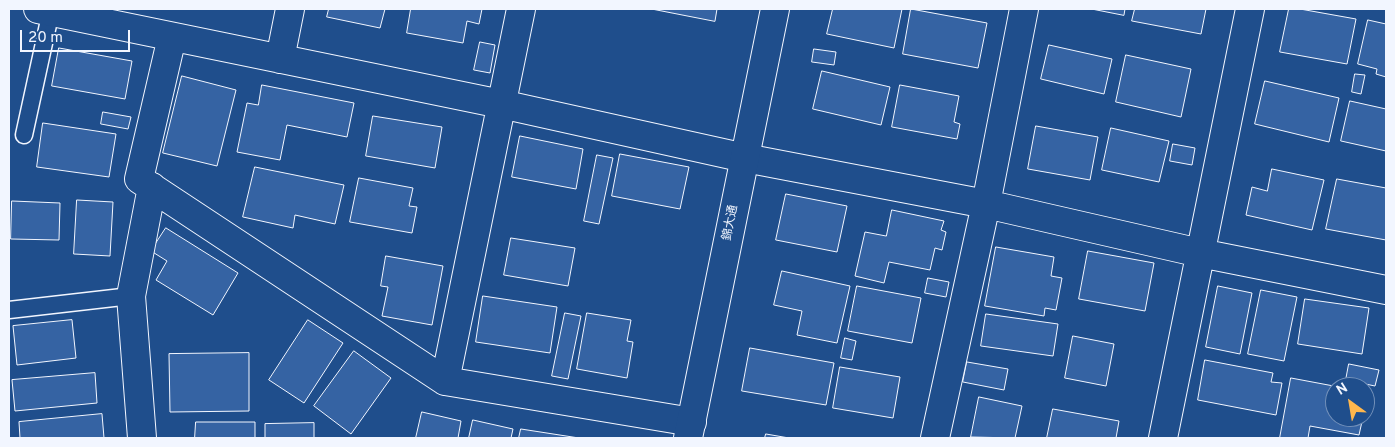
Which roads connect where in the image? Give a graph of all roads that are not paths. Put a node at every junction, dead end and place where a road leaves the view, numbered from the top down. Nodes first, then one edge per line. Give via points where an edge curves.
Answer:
1 (290, 9) edge
2 (521, 9) edge
3 (775, 9) edge
4 (1024, 9) edge
5 (1250, 9) edge
6 (51, 10) edge
7 (172, 37) junction
8 (280, 59) junction
9 (501, 104) junction
10 (24, 135) dead end
11 (745, 158) junction
12 (152, 187) junction
13 (986, 204) junction
14 (1200, 253) junction
15 (1386, 290) edge
16 (131, 296) junction
17 (9, 310) edge
18 (445, 381) junction
19 (690, 430) edge
20 (142, 438) edge
21 (934, 438) edge
22 (1163, 438) edge

1 - 8 street
2 - 9 street
3 - 11 street, 錦大通
4 - 13 street
5 - 14 street
6 - 7 street
6 - 10 lane
7 - 8 street
7 - 12 street via 139,179
8 - 9 street
9 - 11 street
9 - 18 street
11 - 13 street
11 - 19 street, 錦大通
12 - 16 street
12 - 18 street
13 - 14 street
13 - 21 street
14 - 15 street
14 - 22 street
16 - 17 lane
16 - 20 street
18 - 19 street

